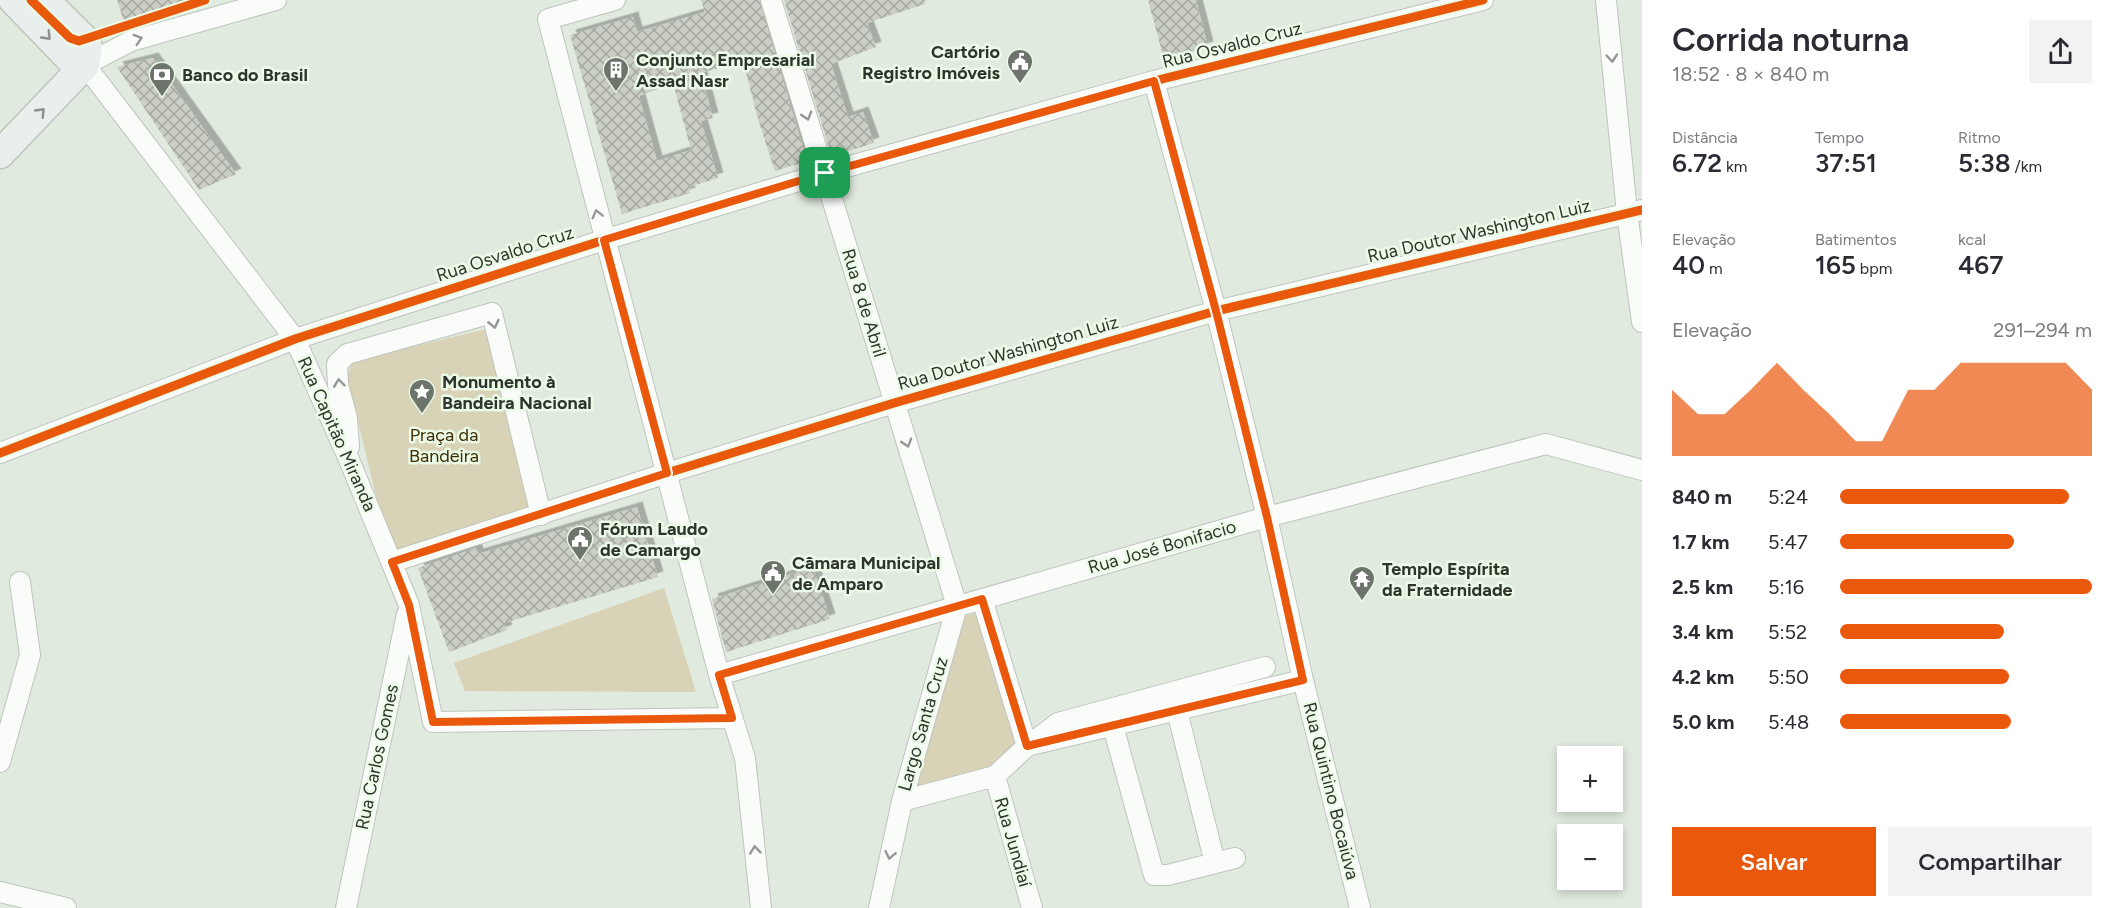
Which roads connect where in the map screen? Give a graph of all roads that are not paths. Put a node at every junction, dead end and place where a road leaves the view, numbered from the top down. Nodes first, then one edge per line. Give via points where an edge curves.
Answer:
1 (13, 0) edge
2 (45, 0) edge
3 (276, 0) edge
4 (615, 0) edge
5 (771, 0) edge
6 (1483, 0) edge
7 (1606, 0) edge
8 (86, 65) junction
9 (1154, 81) junction
10 (0, 154) edge
11 (825, 173) junction
12 (1634, 211) edge
13 (604, 240) junction
14 (1216, 311) junction
15 (1642, 322) edge
16 (295, 339) junction
17 (894, 403) junction
18 (0, 453) edge
19 (350, 462) junction
20 (1642, 470) edge
21 (667, 473) junction
22 (541, 515) junction
23 (1267, 517) junction
24 (392, 562) junction
25 (21, 582) dead end
26 (982, 599) junction
27 (409, 605) junction
28 (957, 606) junction
29 (1265, 667) dead end
30 (719, 675) junction
31 (1303, 680) junction
32 (1177, 711) junction
33 (732, 718) junction
34 (1113, 726) junction
35 (1027, 746) junction
36 (0, 762) edge
37 (995, 776) junction
38 (902, 801) junction
39 (1235, 858) dead end
40 (1215, 863) junction
41 (0, 892) edge
42 (66, 908) edge
43 (345, 908) edge
44 (761, 908) edge
45 (879, 908) edge
46 (1032, 908) edge
47 (1360, 908) edge

1 -> 8 street, Rua Capitão Miranda via 70,59
2 - 8 street, Rua Capitão Miranda via 84,39 88,47
8 -> 3 street via 131,41
13 -> 4 street via 548,19
5 -> 11 street, Rua 8 de Abril
6 - 9 street, Rua Osvaldo Cruz
7 -> 12 street
10 -> 8 street
8 - 16 street, Rua Capitão Miranda
9 - 11 street, Rua Osvaldo Cruz
9 - 14 street, Rua Quintino Bocaiúva
11 - 13 street, Rua Osvaldo Cruz
11 - 17 street, Rua 8 de Abril
12 - 14 street, Rua Doutor Washington Luiz
12 - 15 street
13 - 16 street, Rua Osvaldo Cruz
13 - 21 street
14 - 17 street, Rua Doutor Washington Luiz
14 - 23 street, Rua Quintino Bocaiúva
16 - 18 street, Rua Osvaldo Cruz
16 - 19 street, Rua Capitão Miranda
17 - 21 street, Rua Doutor Washington Luiz
17 -> 28 street, Rua 8 de Abril
19 -> 22 street via 337,364 347,354 492,314
19 - 24 street, Rua Capitão Miranda
20 - 23 street, Rua José Bonifacio via 1546,444
21 - 22 street, Rua Doutor Washington Luiz
21 - 30 street
22 - 24 street, Rua Doutor Washington Luiz
23 - 26 street, Rua José Bonifacio
23 - 31 street, Rua Quintino Bocaiúva
24 - 27 street, Rua Capitão Miranda
25 - 36 street via 30,655
26 - 28 street, Rua José Bonifacio
26 - 35 street
27 - 33 street, Rua Capitão Miranda via 433,722
27 - 43 street, Rua Carlos Gomes
28 - 30 street, Rua José Bonifacio
28 - 38 street, Largo Santa Cruz
29 - 35 street, Largo Santa Cruz via 1058,723
30 - 33 street
31 - 32 street
31 - 47 street, Rua Quintino Bocaiúva
32 - 34 street
32 - 40 street
44 -> 33 street via 745,758
34 - 35 street
34 - 40 street via 1154,875
35 - 37 street, Largo Santa Cruz
37 - 38 street, Largo Santa Cruz
37 - 46 street, Rua Jundiaí
38 -> 45 street
39 - 40 street
41 - 42 street

